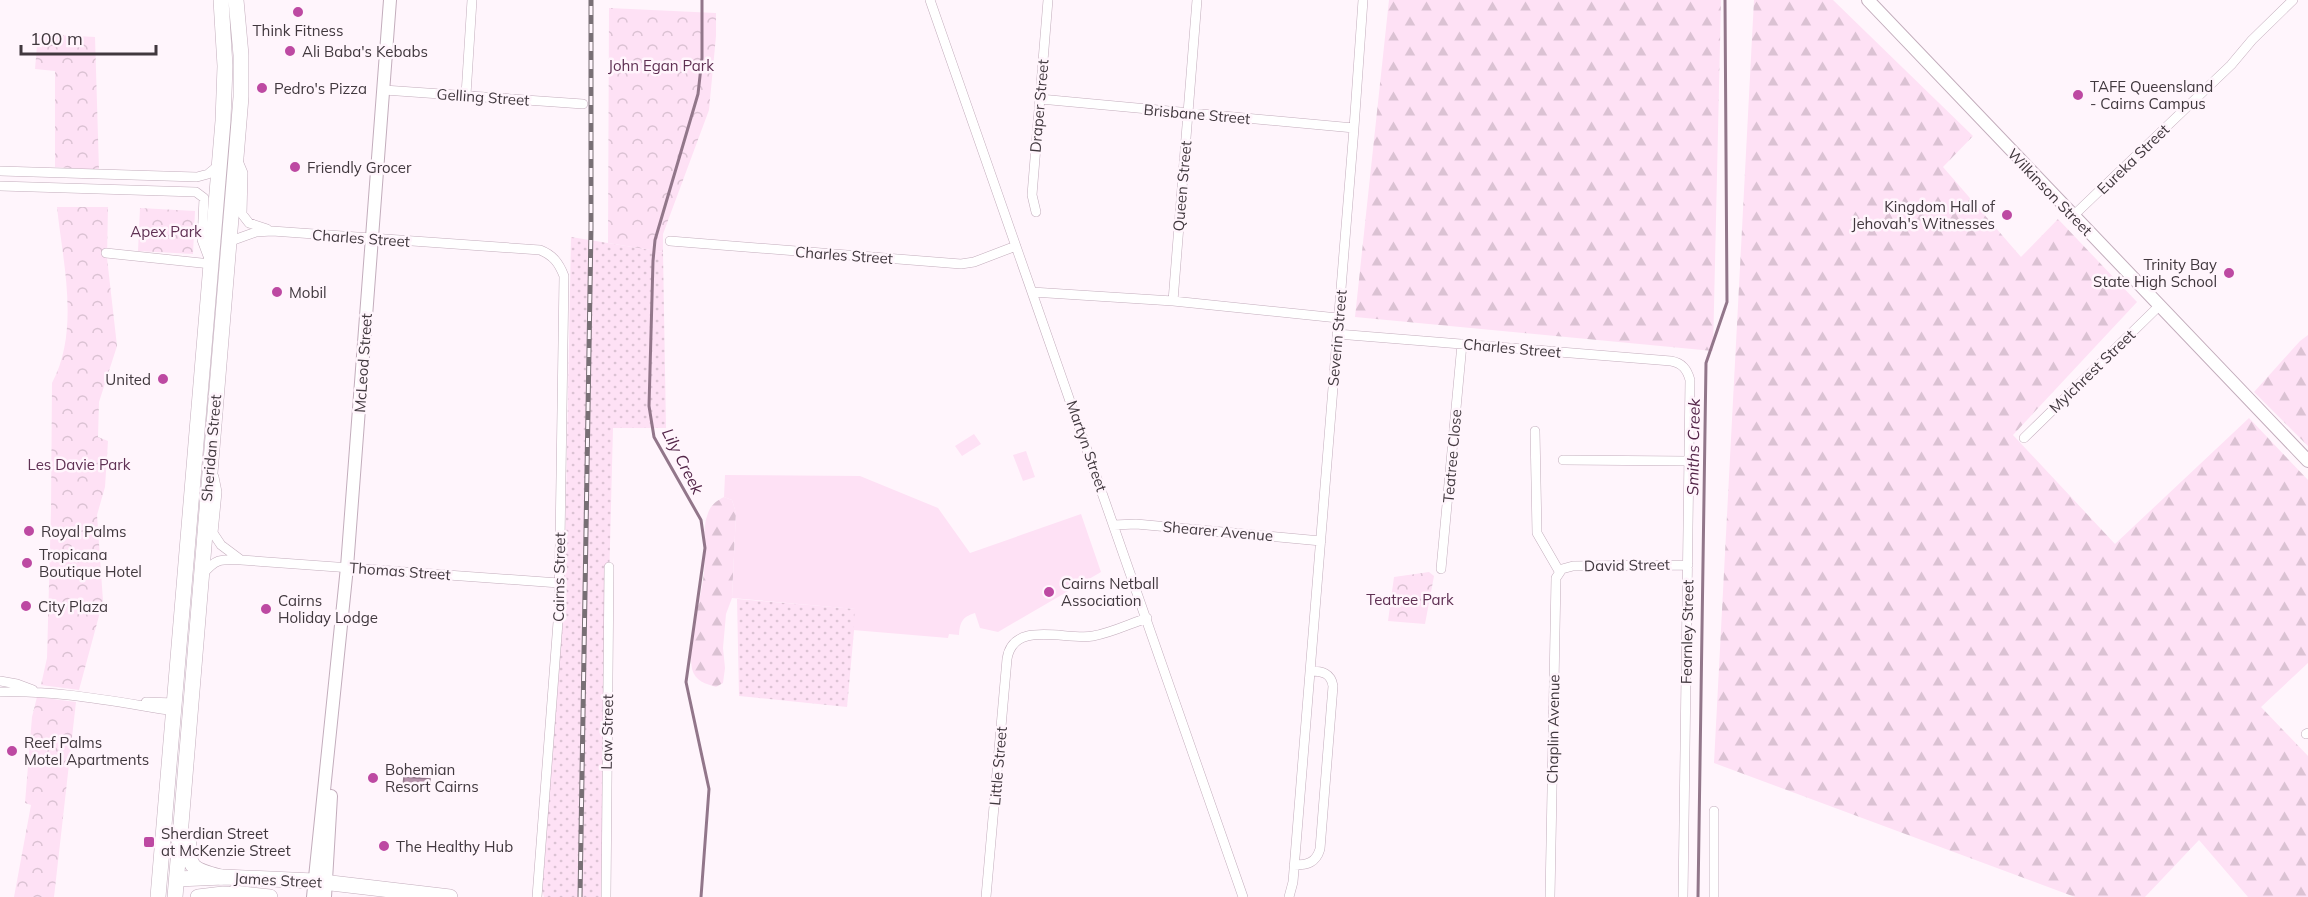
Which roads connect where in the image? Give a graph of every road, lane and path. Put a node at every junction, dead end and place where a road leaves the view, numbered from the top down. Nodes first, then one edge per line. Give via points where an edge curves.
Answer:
1 (221, 0) edge
2 (236, 0) edge
3 (390, 0) edge
4 (472, 0) edge
5 (930, 0) edge
6 (1048, 0) edge
7 (1197, 0) edge
8 (1868, 0) edge
9 (2293, 0) edge
10 (1363, 2) edge
11 (384, 90) junction
12 (466, 95) junction
13 (1040, 99) junction
14 (583, 104) dead end
15 (1188, 113) junction
16 (1354, 128) junction
17 (235, 154) junction
18 (219, 165) junction
19 (0, 171) edge
20 (180, 177) junction
21 (0, 186) edge
22 (179, 190) junction
23 (1036, 212) dead end
24 (2073, 216) junction
25 (272, 231) junction
26 (372, 239) junction
27 (670, 241) dead end
28 (228, 242) junction
29 (1016, 246) junction
30 (106, 254) dead end
31 (555, 259) joint
32 (211, 264) junction
33 (1032, 292) junction
34 (1173, 301) junction
35 (2160, 305) junction
36 (1338, 318) junction
37 (1337, 334) junction
38 (1462, 344) junction
39 (1685, 368) joint
40 (1535, 431) dead end
41 (2024, 438) dead end
42 (210, 460) junction
43 (1563, 460) dead end
44 (1687, 461) junction
45 (2308, 461) edge
46 (1114, 525) junction
47 (1321, 541) junction
48 (241, 560) junction
49 (1688, 565) junction
50 (347, 567) junction
51 (609, 567) dead end
52 (1442, 569) dead end
53 (1563, 569) junction
54 (200, 578) junction
55 (559, 583) junction
56 (1147, 618) junction
57 (1310, 671) junction
58 (0, 681) edge
59 (35, 691) junction
60 (0, 692) edge
61 (183, 710) junction
62 (1714, 812) dead end
63 (1294, 865) junction
64 (221, 877) junction
65 (159, 881) junction
66 (1293, 882) junction
67 (176, 887) edge
68 (322, 887) edge
69 (246, 895) junction
70 (1243, 896) edge
71 (158, 897) edge
72 (198, 897) edge
73 (270, 897) edge
74 (313, 897) edge
75 (450, 897) edge
76 (537, 897) edge
77 (606, 897) edge
78 (986, 897) edge
79 (1289, 897) edge
80 (1294, 897) edge
81 (1550, 897) edge
82 (1683, 897) edge
83 (1714, 897) edge

1 - 18 main road, Sheridan Street via 225,66
2 - 17 main road, Sheridan Street via 241,75
3 - 11 street, McLeod Street
4 - 12 street
5 - 29 street, Martyn Street
6 - 13 street, Draper Street
7 - 15 street, Queen Street
8 - 24 street, Wilkinson Street
9 - 24 street, Eureka Street
10 - 16 street, Severin Street
11 - 12 street, Gelling Street
11 - 26 street, McLeod Street
12 - 14 street, Gelling Street
13 - 15 street, Brisbane Street
13 - 23 street, Draper Street via 1032,195
15 - 16 street, Brisbane Street
15 - 34 street, Queen Street
16 - 36 street, Severin Street
17 - 25 street, Charles Street via 243,173 242,214 249,223
17 - 28 main road, Sheridan Street
18 - 20 street via 203,176
18 - 32 main road, Sheridan Street
19 - 20 street
20 - 22 street
21 - 22 street
22 - 32 street via 191,190 204,198 202,240
24 - 35 street, Wilkinson Street
25 - 26 street, Charles Street
25 - 28 street, Charles Street via 256,231
26 - 31 street, Charles Street via 540,250
26 - 50 street, McLeod Street
27 - 29 street, Charles Street via 962,264
28 - 42 main road, Sheridan Street
29 - 33 street, Martyn Street
30 - 32 street
31 - 55 street, Cairns Street via 564,276
32 - 61 main road, Sheridan Street
33 - 34 street
33 - 46 street, Martyn Street
34 - 36 street
35 - 41 street, Mylchrest Street
35 - 45 street, Wilkinson Street
36 - 37 street, Severin Street
37 - 38 street, Charles Street
37 - 47 street, Severin Street
38 - 39 street, Charles Street via 1671,361
38 - 52 street, Teatree Close
39 - 44 street, Fearnley Street via 1690,380
40 - 53 street via 1537,533
42 - 48 street via 217,492 213,532 221,545
42 - 54 main road, Sheridan Street
43 - 44 street
44 - 49 street, Fearnley Street
46 - 47 street, Shearer Avenue
46 - 56 street, Martyn Street
47 - 57 street, Severin Street
48 - 50 street, Thomas Street
48 - 54 street, Thomas Street via 214,562
49 - 53 street, David Street
49 - 82 street, Fearnley Street
50 - 55 street, Thomas Street
50 - 68 street, McLeod Street
51 - 77 street, Law Street
53 - 81 street, Chaplin Avenue via 1555,581
54 - 61 main road, Sheridan Street
55 - 76 street, Cairns Street
56 - 70 street, Martyn Street
56 - 78 street, Little Street via 1082,638 1032,635 1019,639 1010,649
57 - 63 street, Severin Street
57 - 63 street via 1325,673 1333,686 1320,849 1312,861
58 - 59 street
59 - 60 street
59 - 61 street
61 - 64 main road via 195,727 196,741 188,858 196,870
61 - 65 main road, Sheridan Street
61 - 67 main road, Sheridan Street
62 - 83 street
63 - 66 street, Severin Street
64 - 67 main road, James Street
64 - 68 main road, James Street
65 - 67 main road
65 - 71 main road, Sheridan Street
66 - 79 street, Severin Street
66 - 80 street, Severin Street
67 - 69 main road, James Street
68 - 74 street, McLeod Street
68 - 75 main road, James Street
69 - 72 main road
69 - 73 main road, James Street

